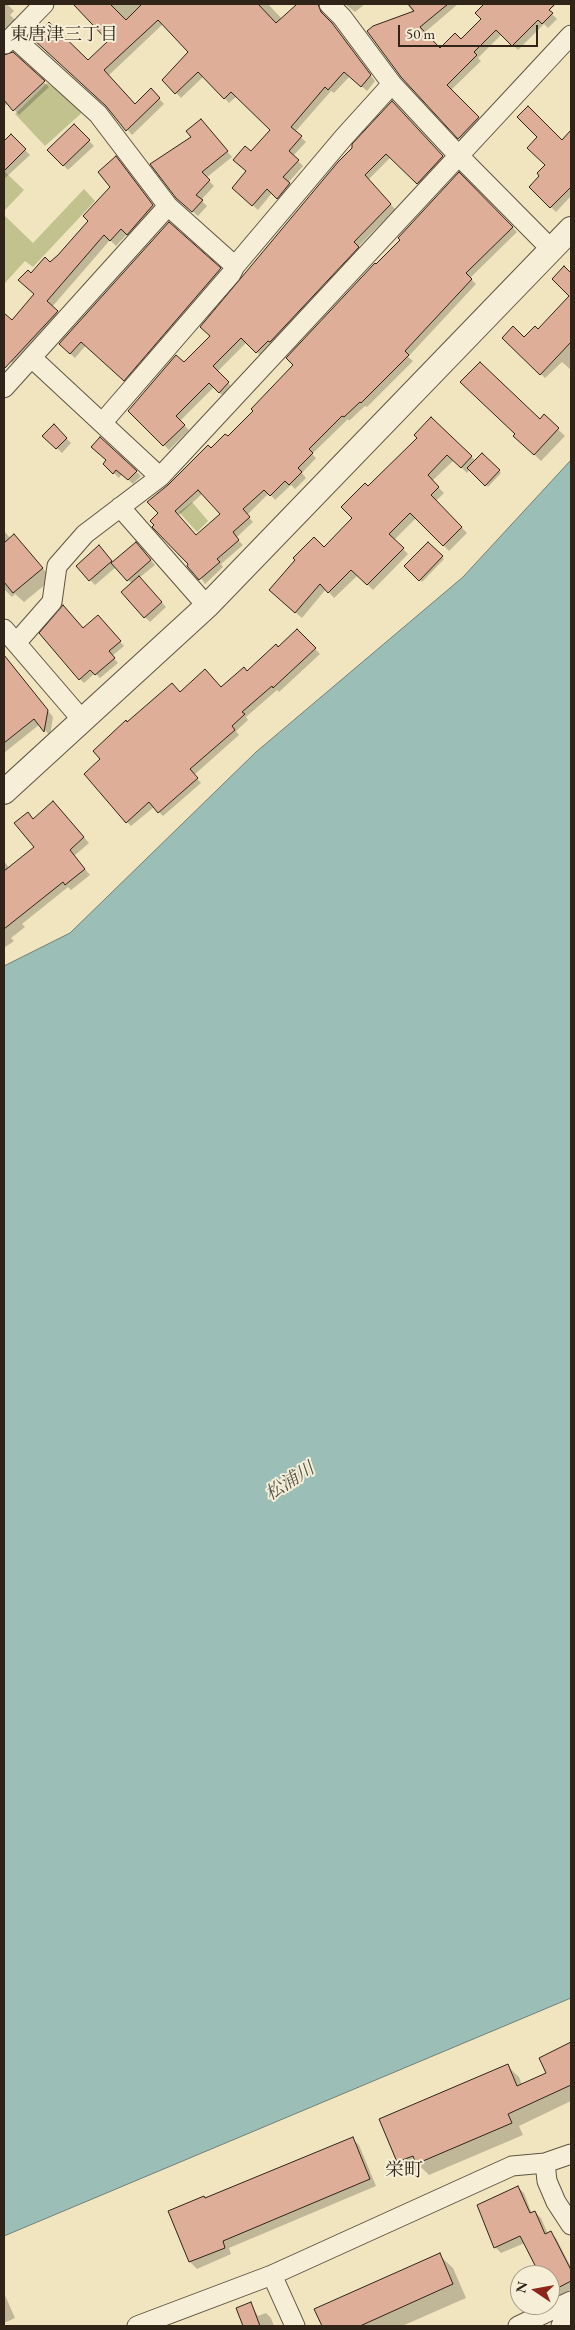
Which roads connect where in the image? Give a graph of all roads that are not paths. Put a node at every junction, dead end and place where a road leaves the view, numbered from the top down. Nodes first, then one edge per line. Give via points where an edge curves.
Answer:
1 (329, 4) edge
2 (35, 7) edge
3 (571, 35) edge
4 (8, 41) edge
5 (392, 84) junction
6 (458, 155) junction
7 (168, 206) junction
8 (571, 229) edge
9 (551, 249) junction
10 (235, 266) junction
11 (32, 358) junction
12 (4, 388) edge
13 (102, 423) junction
14 (160, 477) junction
15 (120, 507) junction
16 (207, 606) junction
17 (10, 636) edge
18 (83, 721) junction
19 (4, 792) edge
20 (571, 2154) edge
21 (545, 2164) junction
22 (571, 2226) edge
23 (272, 2275) junction
24 (571, 2301) edge
25 (137, 2326) edge
26 (295, 2326) edge
27 (518, 2326) edge
28 (561, 2326) edge

1 - 5 street
2 - 4 street
3 - 6 street
4 - 7 street via 98,114
5 - 6 street
5 - 10 street
6 - 9 street
6 - 14 street
7 - 10 street
7 - 11 street
8 - 9 street
9 - 16 street
10 - 13 street
11 - 12 street
11 - 13 street
13 - 14 street
14 - 15 street
15 - 16 street
15 - 17 street via 85,534 57,566 52,602
16 - 18 street
17 - 18 street
18 - 19 street
20 - 21 street
21 - 22 street via 547,2181
21 - 23 street via 512,2166
23 - 25 street
23 - 26 street
24 - 27 street
24 - 28 street

